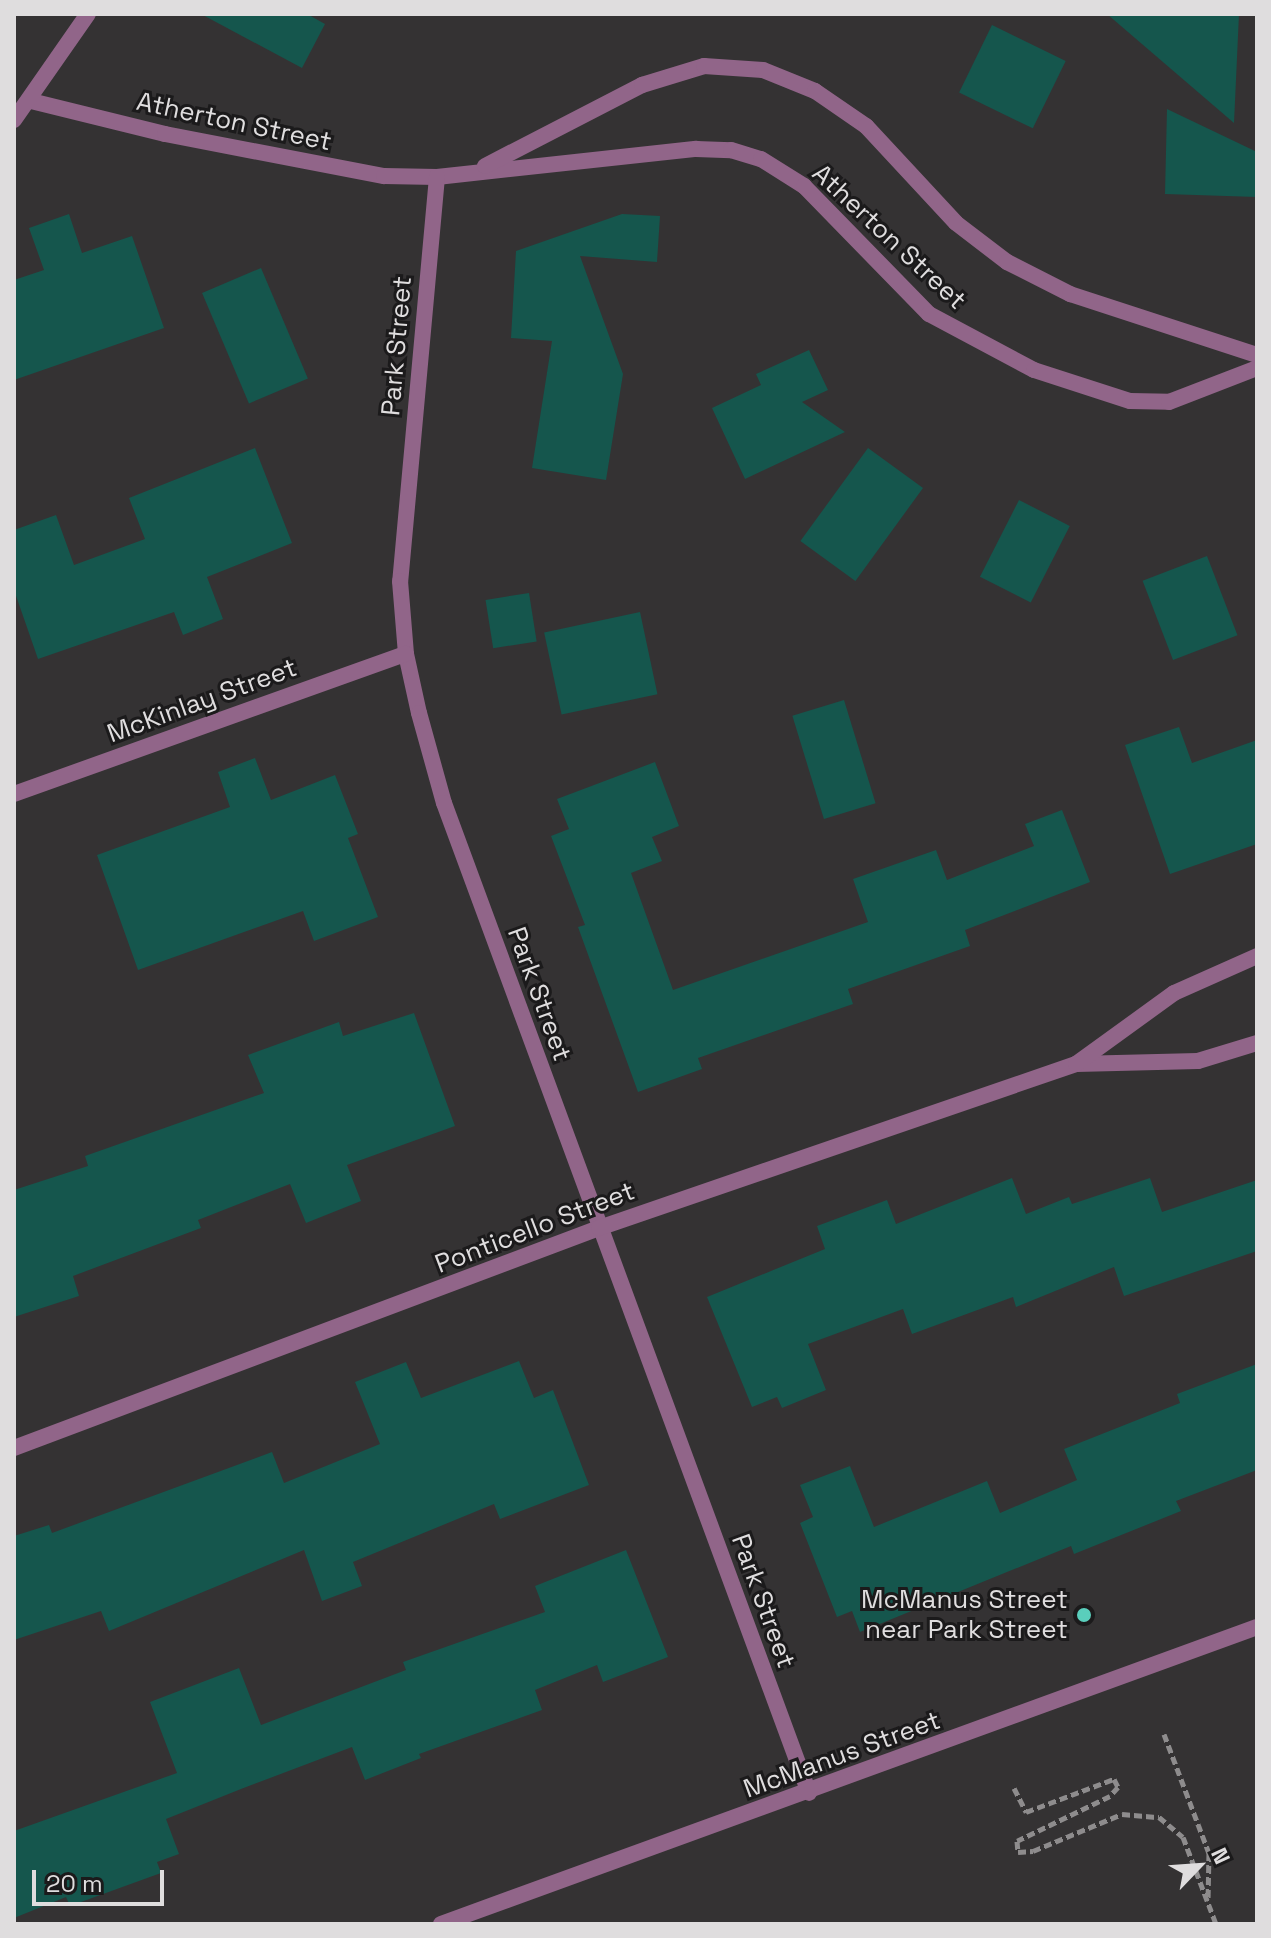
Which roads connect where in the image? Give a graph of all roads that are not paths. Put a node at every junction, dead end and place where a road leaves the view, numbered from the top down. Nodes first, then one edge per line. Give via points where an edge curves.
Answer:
1 (88, 14) edge
2 (31, 101) junction
3 (14, 120) edge
4 (476, 170) junction
5 (437, 177) junction
6 (1257, 355) edge
7 (1257, 368) edge
8 (406, 654) junction
9 (14, 794) edge
10 (1257, 956) edge
11 (1257, 1043) edge
12 (1076, 1064) junction
13 (599, 1228) junction
14 (14, 1448) edge
15 (1257, 1627) edge
16 (809, 1793) junction
17 (441, 1924) edge

1 - 2 street
2 - 3 street
2 - 5 street, Atherton Street via 325,167
4 - 5 street, Atherton Street
4 - 6 street, Atherton Street via 642,85 704,66 763,70 815,91 866,126 956,223 1007,262 1070,294
4 - 7 street, Atherton Street via 731,150 761,159 804,186 835,212 929,314 1034,370 1130,401 1169,402
5 - 8 street, Park Street via 400,581
8 - 9 street, McKinlay Street
8 - 13 street, Park Street via 444,803
10 - 12 street, Ponticello Street via 1174,993
11 - 12 street, Ponticello Street via 1198,1061
12 - 13 street, Ponticello Street
13 - 14 street, Ponticello Street
13 - 16 street, Park Street
15 - 16 street, McManus Street
16 - 17 street, McManus Street

